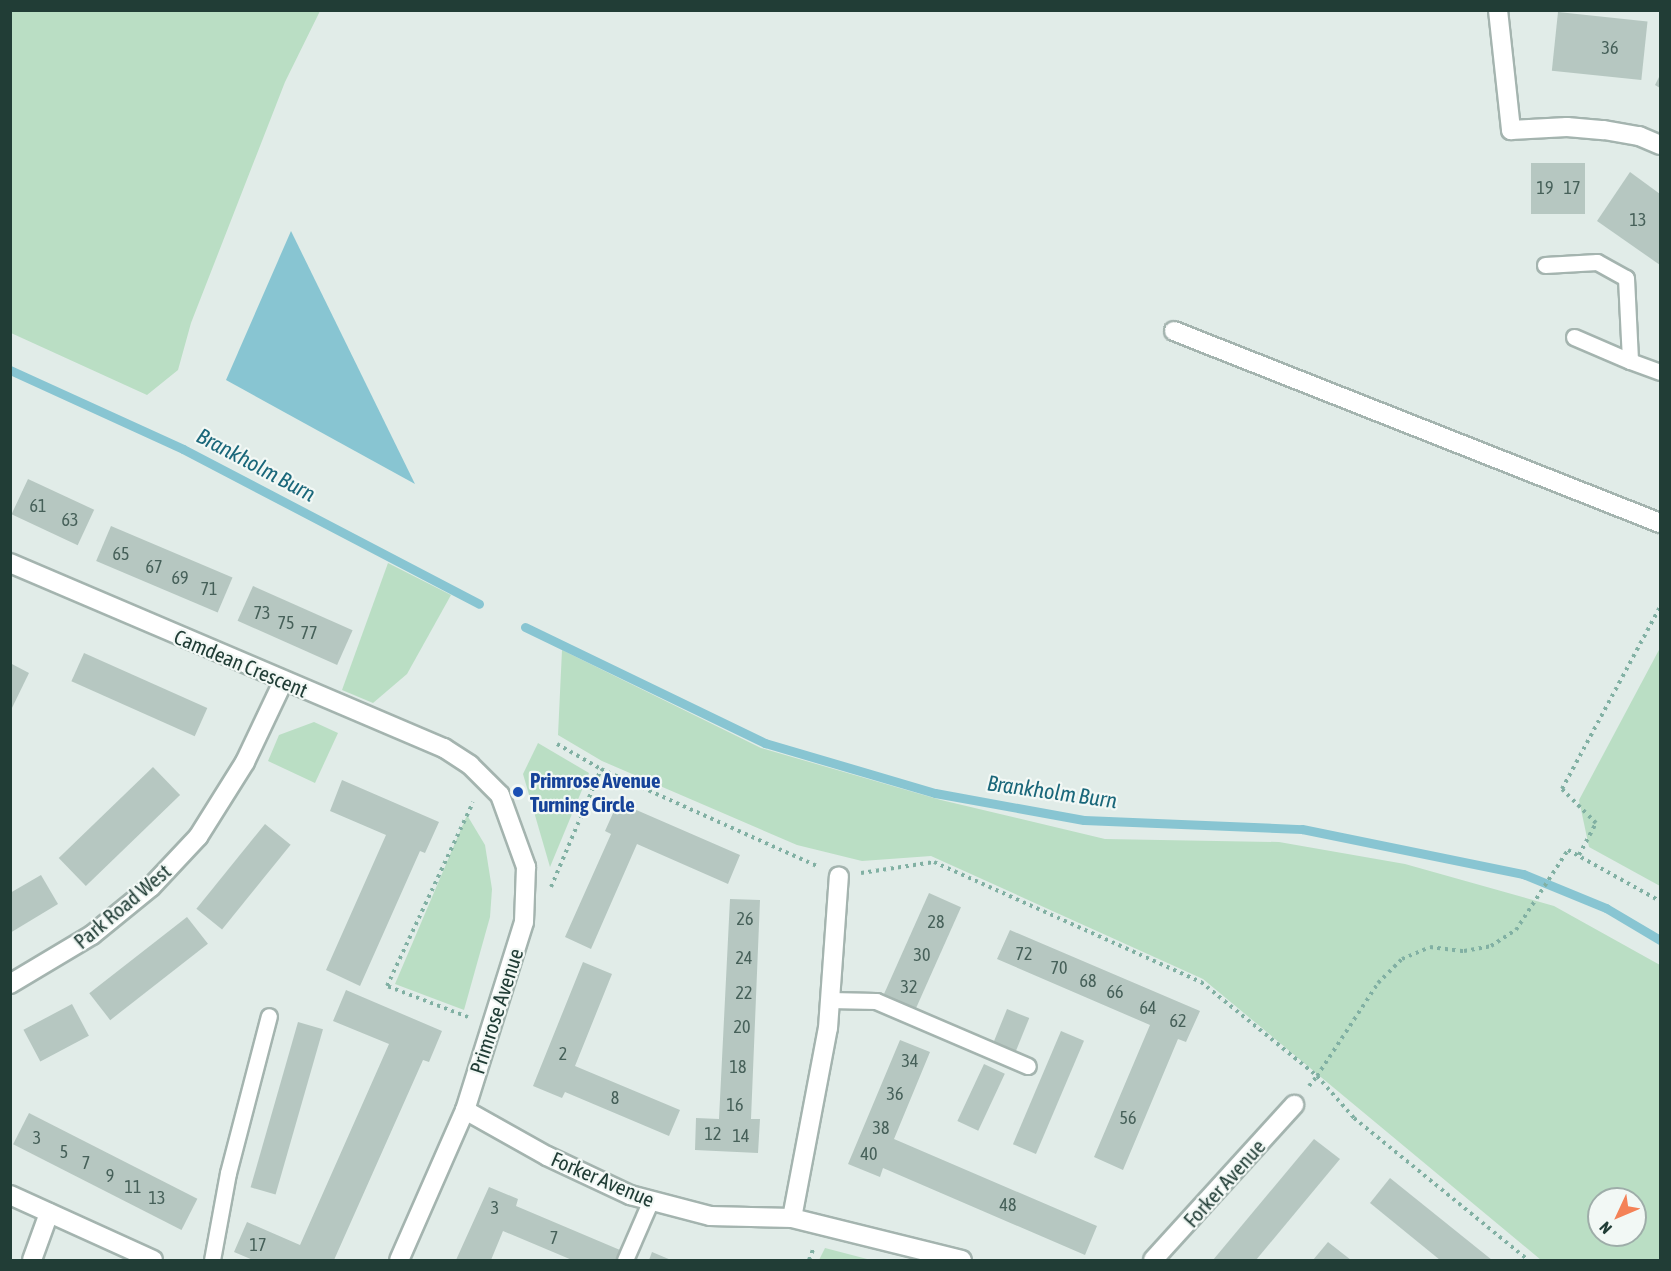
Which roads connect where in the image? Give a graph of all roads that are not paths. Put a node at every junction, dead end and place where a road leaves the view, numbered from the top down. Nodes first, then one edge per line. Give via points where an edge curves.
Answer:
1 (1498, 10) edge
2 (1660, 145) edge
3 (1545, 265) dead end
4 (1174, 331) dead end
5 (1574, 337) dead end
6 (1630, 361) junction
7 (1660, 372) edge
8 (1660, 523) edge
9 (10, 563) edge
10 (284, 682) junction
11 (470, 765) joint
12 (839, 876) road end
13 (10, 984) edge
14 (830, 1000) junction
15 (269, 1016) dead end
16 (1028, 1066) dead end
17 (1294, 1105) road end
18 (465, 1110) junction
19 (10, 1194) edge
20 (651, 1200) junction
21 (49, 1213) junction
22 (792, 1218) junction
23 (32, 1260) edge
24 (153, 1260) edge
25 (212, 1260) edge
26 (399, 1260) edge
27 (625, 1260) edge
28 (962, 1260) edge
29 (1153, 1260) edge

1 - 2 street via 1511,130 1604,130 1639,136
3 - 6 lane via 1597,262 1626,278
4 - 8 street
5 - 6 lane
6 - 7 lane
9 - 10 street, Camdean Crescent
10 - 11 street, Camdean Crescent via 444,748
10 - 13 street, Park Road West via 245,762 198,837 151,887 92,935
11 - 18 street, Primrose Avenue via 500,795 523,856 524,922
12 - 14 street
14 - 16 lane via 876,1001
14 - 22 street
15 - 25 lane via 228,1173
17 - 29 street, Forker Avenue
18 - 20 street, Forker Avenue via 547,1156 630,1195
18 - 26 street, Primrose Avenue
19 - 21 street
20 - 22 street, Forker Avenue via 710,1216
20 - 27 lane
21 - 23 street
21 - 24 street
22 - 28 street, Forker Avenue

